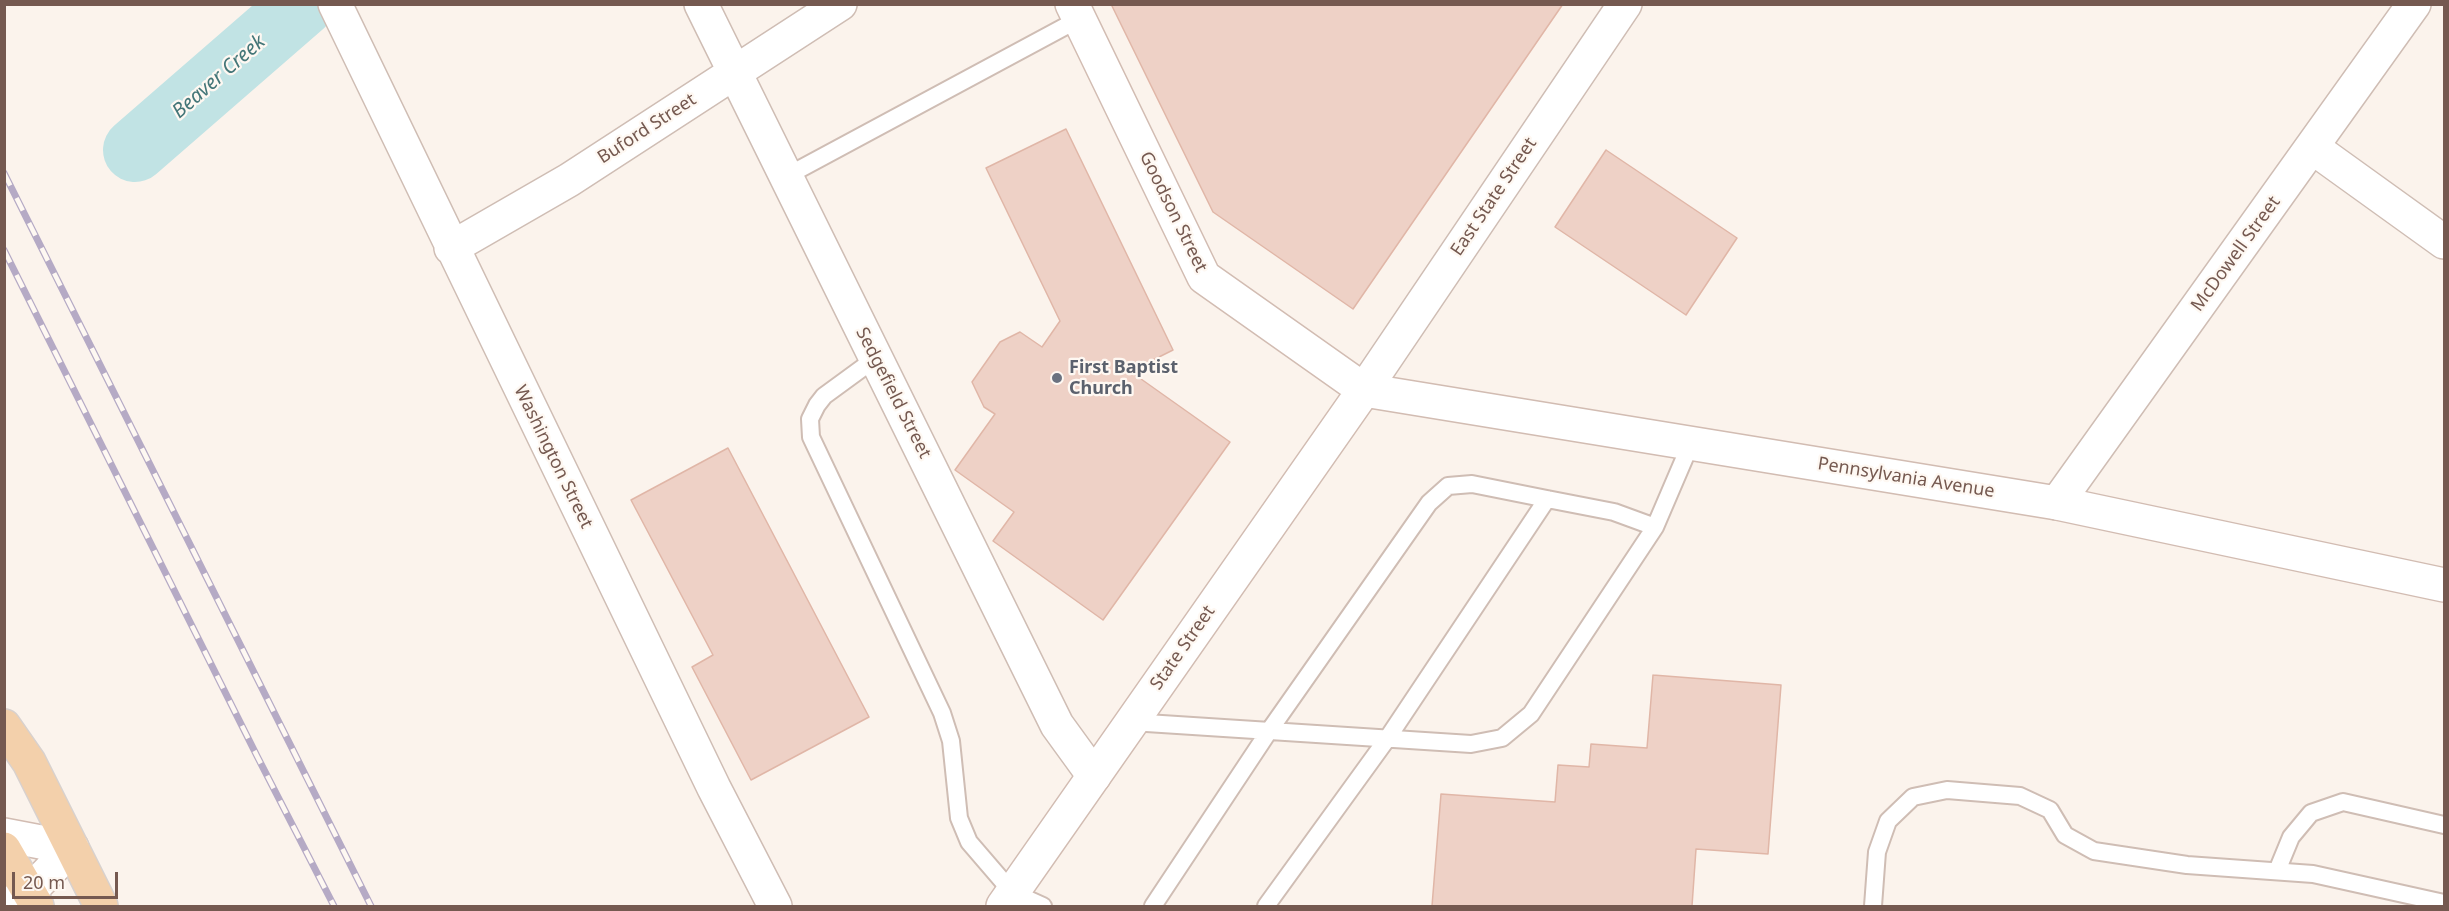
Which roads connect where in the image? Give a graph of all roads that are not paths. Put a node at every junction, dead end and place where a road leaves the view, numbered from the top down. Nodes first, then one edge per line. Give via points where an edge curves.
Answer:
1 (335, 4) edge
2 (701, 4) edge
3 (840, 4) edge
4 (1625, 4) edge
5 (2414, 4) edge
6 (1075, 12) edge
7 (734, 72) junction
8 (2312, 147) junction
9 (785, 177) junction
10 (2445, 242) edge
11 (452, 248) junction
12 (876, 358) junction
13 (1364, 390) junction
14 (1691, 443) junction
15 (1547, 499) junction
16 (2057, 503) junction
17 (1655, 527) junction
18 (2445, 585) edge
19 (1131, 722) junction
20 (4, 726) edge
21 (1269, 731) junction
22 (1387, 739) junction
23 (1094, 776) junction
24 (2445, 825) edge
25 (4, 835) edge
26 (72, 848) junction
27 (4, 849) edge
28 (2277, 871) junction
29 (1007, 899) edge
30 (25, 901) edge
31 (2445, 903) edge
32 (101, 906) edge
33 (775, 906) edge
34 (1043, 906) edge
35 (1153, 906) edge
36 (1266, 906) edge
37 (1873, 906) edge

1 - 11 street, Washington Street
2 - 7 street, Sedgefield Street
3 - 7 street, Buford Street
4 - 13 street, East State Street
5 - 8 street, McDowell Street
6 - 9 lane
6 - 13 street, Goodson Street via 1204,277
7 - 9 street, Sedgefield Street
7 - 11 street, Buford Street via 569,180
8 - 10 street
8 - 16 street, McDowell Street
9 - 12 street, Sedgefield Street
11 - 33 street, Washington Street
12 - 23 street, Sedgefield Street via 1058,725
12 - 29 lane via 824,396 810,419 811,437 942,713 951,741 959,818 969,842
13 - 14 street, Pennsylvania Avenue
13 - 19 street, State Street
14 - 16 street, Pennsylvania Avenue
14 - 17 lane
15 - 17 lane via 1614,512
15 - 21 lane via 1473,484 1448,486 1429,503
15 - 22 lane
16 - 18 street, Pennsylvania Avenue
17 - 22 lane via 1531,714 1502,738 1471,744
19 - 21 lane
19 - 23 street, State Street
20 - 26 main road via 29,762
21 - 22 lane
21 - 35 lane
22 - 36 lane
23 - 29 street, State Street
24 - 28 lane via 2343,802 2311,813 2291,837
25 - 26 street
26 - 30 street
26 - 32 main road
27 - 30 main road
28 - 31 lane via 2313,874
28 - 37 lane via 2187,865 2094,851 2065,835 2050,810 2020,796 1947,790 1913,797 1888,821 1877,852
29 - 34 lane

